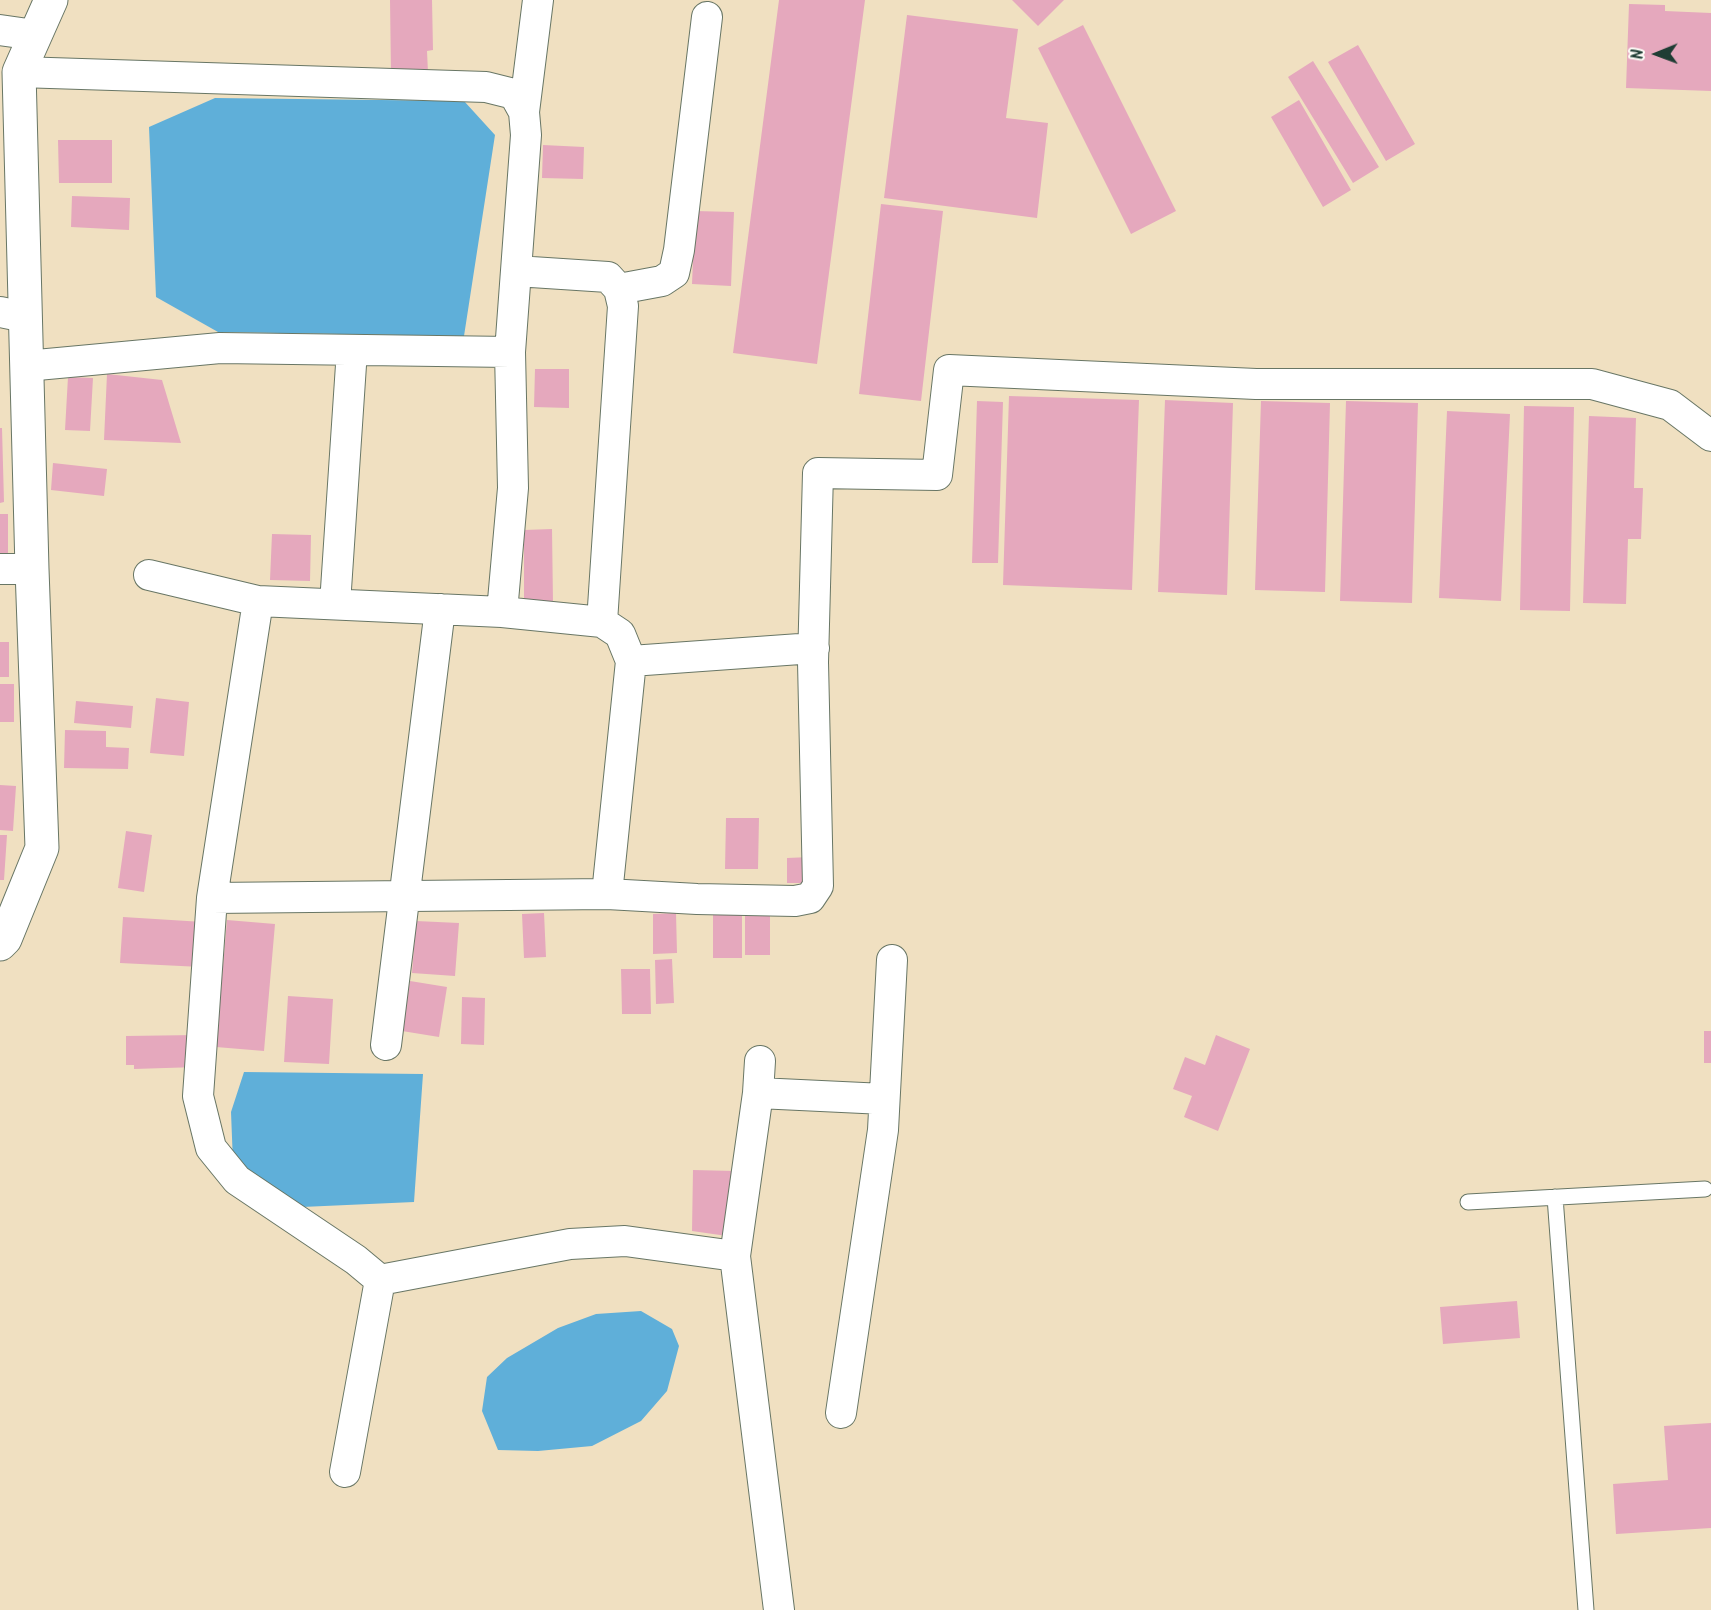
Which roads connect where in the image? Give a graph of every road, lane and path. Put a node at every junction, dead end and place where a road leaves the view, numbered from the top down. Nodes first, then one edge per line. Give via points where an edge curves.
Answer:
1 (51, 0) edge
2 (538, 0) edge
3 (707, 17) dead end
4 (0, 30) edge
5 (35, 36) junction
6 (19, 72) junction
7 (524, 112) junction
8 (516, 271) junction
9 (619, 289) junction
10 (13, 314) edge
11 (352, 350) junction
12 (510, 352) junction
13 (26, 366) junction
14 (1711, 436) edge
15 (0, 569) edge
16 (32, 569) junction
17 (148, 575) dead end
18 (258, 601) junction
19 (335, 604) junction
20 (440, 609) junction
21 (502, 612) junction
22 (602, 622) junction
23 (813, 648) junction
24 (631, 661) junction
25 (607, 894) junction
26 (403, 897) junction
27 (213, 898) junction
28 (0, 944) edge
29 (892, 960) dead end
30 (386, 1046) dead end
31 (760, 1061) dead end
32 (758, 1093) junction
33 (884, 1099) junction
34 (1706, 1189) dead end
35 (1555, 1197) junction
36 (1468, 1202) dead end
37 (735, 1256) junction
38 (380, 1280) junction
39 (841, 1413) dead end
40 (345, 1472) dead end
41 (779, 1610) edge
42 (1586, 1610) edge

1 - 5 street
2 - 7 street
3 - 9 street via 674,273 662,281
4 - 5 street
5 - 6 street
6 - 7 street via 486,87 514,94
6 - 10 street
7 - 8 street via 526,135
8 - 9 street via 608,277
8 - 12 street
9 - 22 street via 623,306
10 - 13 street
11 - 12 street
11 - 13 street via 220,348
11 - 19 street
12 - 21 street via 513,488
13 - 16 street
14 - 23 street via 1670,405 1592,384 1256,384 950,370 937,475 818,473
15 - 16 street
16 - 28 street via 42,849
17 - 18 street
18 - 19 street
18 - 27 street
19 - 20 street
20 - 21 street
20 - 26 street
21 - 22 street
22 - 24 street via 620,634
23 - 24 street
23 - 25 street via 818,886 810,898 784,901
24 - 25 street
25 - 26 street
26 - 27 street
26 - 30 street
27 - 38 street via 198,1096 211,1149 237,1180
29 - 33 street
31 - 32 street
32 - 33 street
32 - 37 street
33 - 39 street via 883,1130
34 - 35 lane
35 - 36 lane
35 - 42 lane
37 - 38 street via 625,1241 570,1244
37 - 41 street
38 - 40 street

